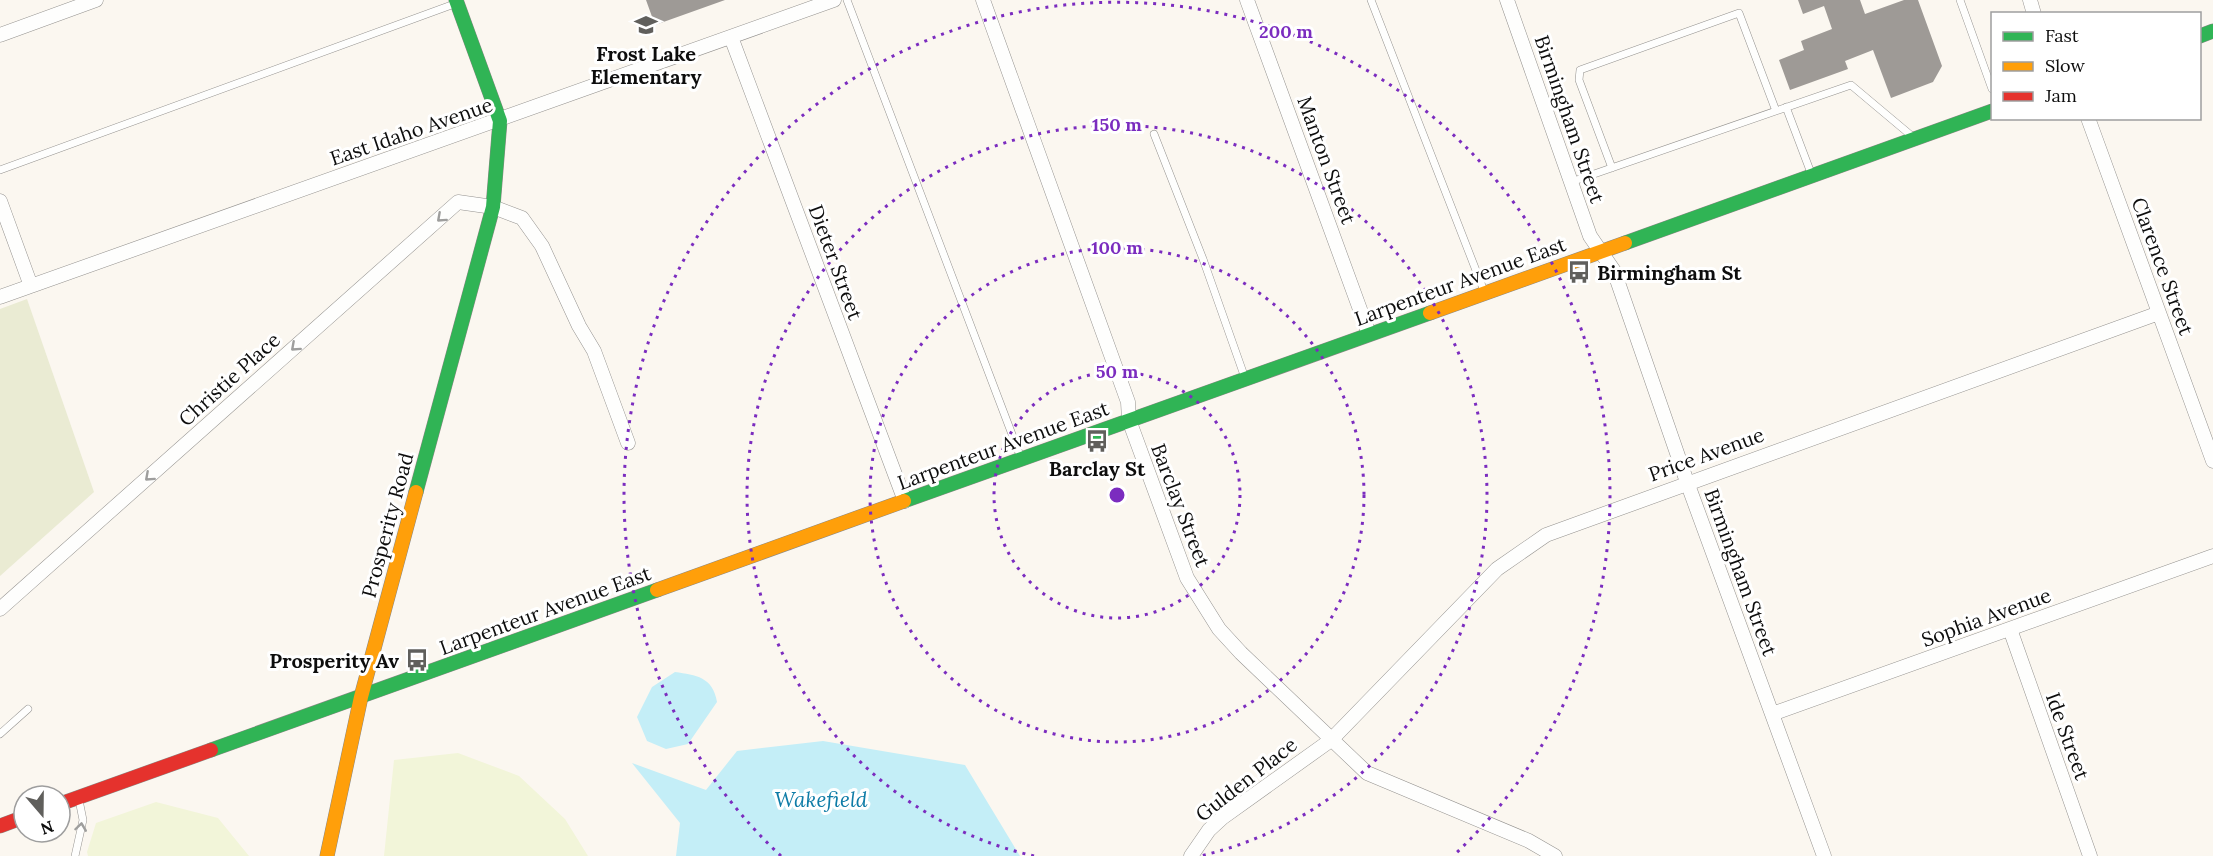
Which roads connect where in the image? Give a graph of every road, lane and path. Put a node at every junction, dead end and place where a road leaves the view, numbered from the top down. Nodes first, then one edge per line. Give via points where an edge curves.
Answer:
1 (96, 0) edge
2 (834, 0) edge
3 (847, 0) edge
4 (982, 0) edge
5 (1247, 0) edge
6 (1371, 0) edge
7 (1507, 0) edge
8 (1960, 0) edge
9 (456, 1) edge
10 (807, 4) edge
11 (0, 34) edge
12 (731, 37) junction
13 (1991, 86) edge
14 (1786, 108) junction
15 (1776, 111) junction
16 (1991, 111) edge
17 (2089, 120) edge
18 (500, 121) junction
19 (1154, 134) dead end
20 (1914, 138) junction
21 (1612, 168) junction
22 (0, 170) edge
23 (1812, 176) junction
24 (1571, 182) junction
25 (0, 201) edge
26 (493, 207) junction
27 (1601, 252) junction
28 (31, 286) junction
29 (1485, 293) junction
30 (0, 297) edge
31 (2159, 313) junction
32 (1369, 334) junction
33 (1245, 378) junction
34 (1129, 420) junction
35 (628, 443) dead end
36 (1021, 458) junction
37 (2213, 461) edge
38 (1687, 482) junction
39 (905, 501) junction
40 (2213, 556) edge
41 (0, 609) edge
42 (2010, 629) junction
43 (362, 697) junction
44 (28, 709) dead end
45 (1772, 714) junction
46 (0, 734) edge
47 (1331, 740) junction
48 (79, 798) junction
49 (72, 800) edge
50 (75, 856) edge
51 (327, 856) edge
52 (1191, 856) edge
53 (1555, 856) edge
54 (1824, 856) edge
55 (2090, 856) edge

1 - 11 street
2 - 10 street, East Idaho Avenue
3 - 36 lane
4 - 34 street, Barclay Street via 1128,402
5 - 32 street, Manton Street
6 - 29 lane
7 - 24 street, Birmingham Street
8 - 13 lane
9 - 18 street
9 - 22 lane
10 - 12 street, East Idaho Avenue
12 - 18 street, East Idaho Avenue
12 - 39 street, Dieter Street
14 - 15 lane
14 - 20 lane via 1851,85
14 - 23 lane
15 - 21 lane
15 - 21 lane via 1739,13 1580,70 1579,80
16 - 20 street, Larpenteur Avenue East
17 - 31 street, Clarence Street
18 - 26 street, Prosperity Road
18 - 28 street, East Idaho Avenue
19 - 33 lane
20 - 23 street, Larpenteur Avenue East
21 - 24 lane
23 - 27 street, Larpenteur Avenue East
24 - 27 street, Birmingham Street via 1590,236
25 - 28 street
26 - 35 street, Christie Place via 522,218 542,246 594,351
26 -> 41 street, Christie Place via 458,202
26 - 43 street, Prosperity Road
27 - 29 street, Larpenteur Avenue East
27 - 38 street, Birmingham Street via 1614,271
28 - 30 street, East Idaho Avenue
29 - 32 street, Larpenteur Avenue East
31 - 37 street, Clarence Street
31 - 38 street, Price Avenue
32 - 33 street, Larpenteur Avenue East
33 - 34 street, Larpenteur Avenue East
34 - 36 street, Larpenteur Avenue East
34 - 47 street, Barclay Street via 1175,551 1202,604 1241,653
36 - 39 street, Larpenteur Avenue East
38 - 45 street, Birmingham Street
38 - 47 street, Price Avenue via 1578,521 1520,550
39 - 43 street, Larpenteur Avenue East
40 - 42 street, Sophia Avenue
42 - 45 street, Sophia Avenue
42 - 55 street, Ide Street
43 - 48 street, Larpenteur Avenue East
43 - 51 street, Prosperity Road
44 - 46 lane
45 - 54 street, Birmingham Street
47 - 52 street, Gulden Place via 1222,818
47 - 53 street, Barclay Street via 1367,773 1529,841
48 - 49 street, Larpenteur Avenue East
50 -> 48 lane via 83,820

